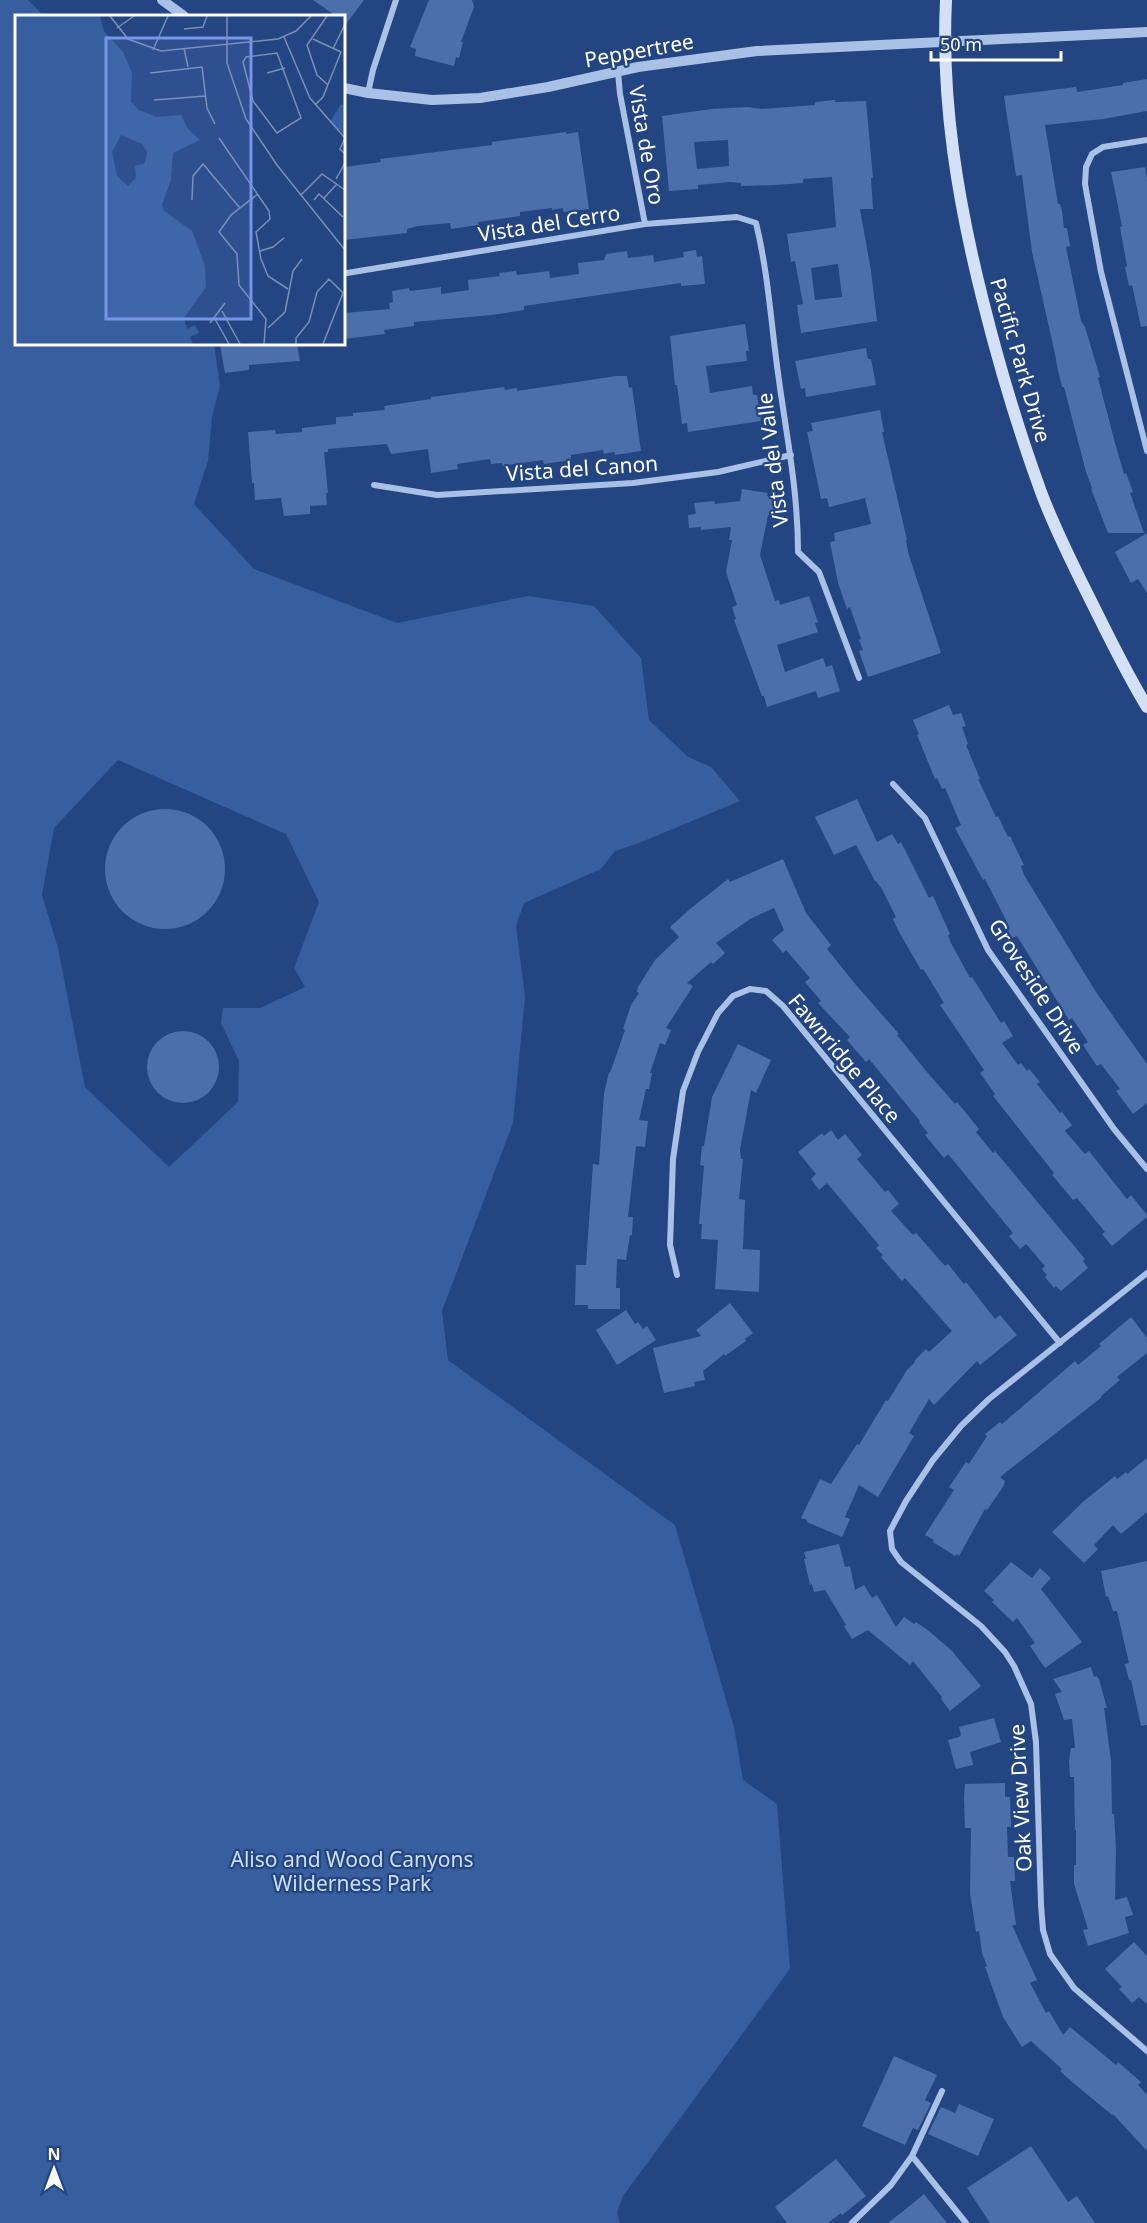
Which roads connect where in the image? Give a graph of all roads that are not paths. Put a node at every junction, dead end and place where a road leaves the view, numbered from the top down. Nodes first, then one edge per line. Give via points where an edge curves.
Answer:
1 (162, 0) edge
2 (396, 0) edge
3 (946, 0) edge
4 (183, 15) edge
5 (1147, 32) edge
6 (944, 43) junction
7 (618, 72) junction
8 (345, 88) edge
9 (368, 93) junction
10 (1147, 140) edge
11 (756, 223) joint
12 (645, 224) junction
13 (347, 273) dead end
14 (1147, 451) edge
15 (791, 455) junction
16 (374, 485) dead end
17 (859, 678) dead end
18 (1147, 708) edge
19 (893, 784) dead end
20 (1147, 1169) edge
21 (1147, 1273) edge
22 (677, 1275) dead end
23 (1059, 1344) junction
24 (1147, 2051) edge
25 (942, 2091) dead end
26 (912, 2156) junction
27 (860, 2221) edge
28 (852, 2223) edge
29 (966, 2223) edge

1 - 4 street
2 - 9 street
3 - 6 main road, Pacific Park Drive
5 - 6 street, Peppertree
6 - 7 street, Peppertree via 757,51
6 - 18 main road, Pacific Park Drive via 958,192 1003,377 1041,493 1066,552
7 - 9 street, Peppertree via 480,98 432,100
7 - 12 street, Vista de Oro
8 - 9 street, Peppertree
10 - 14 street via 1103,147 1092,154 1086,166 1085,184 1101,272
11 - 12 street, Vista del Cerro via 736,217
11 - 15 street, Vista del Valle via 764,255
12 - 13 street, Vista del Cerro
15 - 16 street, Vista del Canon via 718,472 633,483 437,495
15 - 17 street, Vista del Valle via 798,552 819,572
19 - 20 street, Groveside Drive via 925,818 988,950 1114,1129
21 - 23 street, Oak View Drive
22 - 23 street, Fawnridge Place via 670,1245 674,1159 683,1091 718,1013 733,996 750,989 766,991 783,1006
23 - 24 street, Oak View Drive via 989,1399 933,1460 890,1531 892,1550 901,1562 981,1626 1014,1666 1031,1704 1036,1742 1041,1905 1050,1954 1074,1988
25 - 26 street
26 - 27 street
26 - 29 street
27 - 28 street

